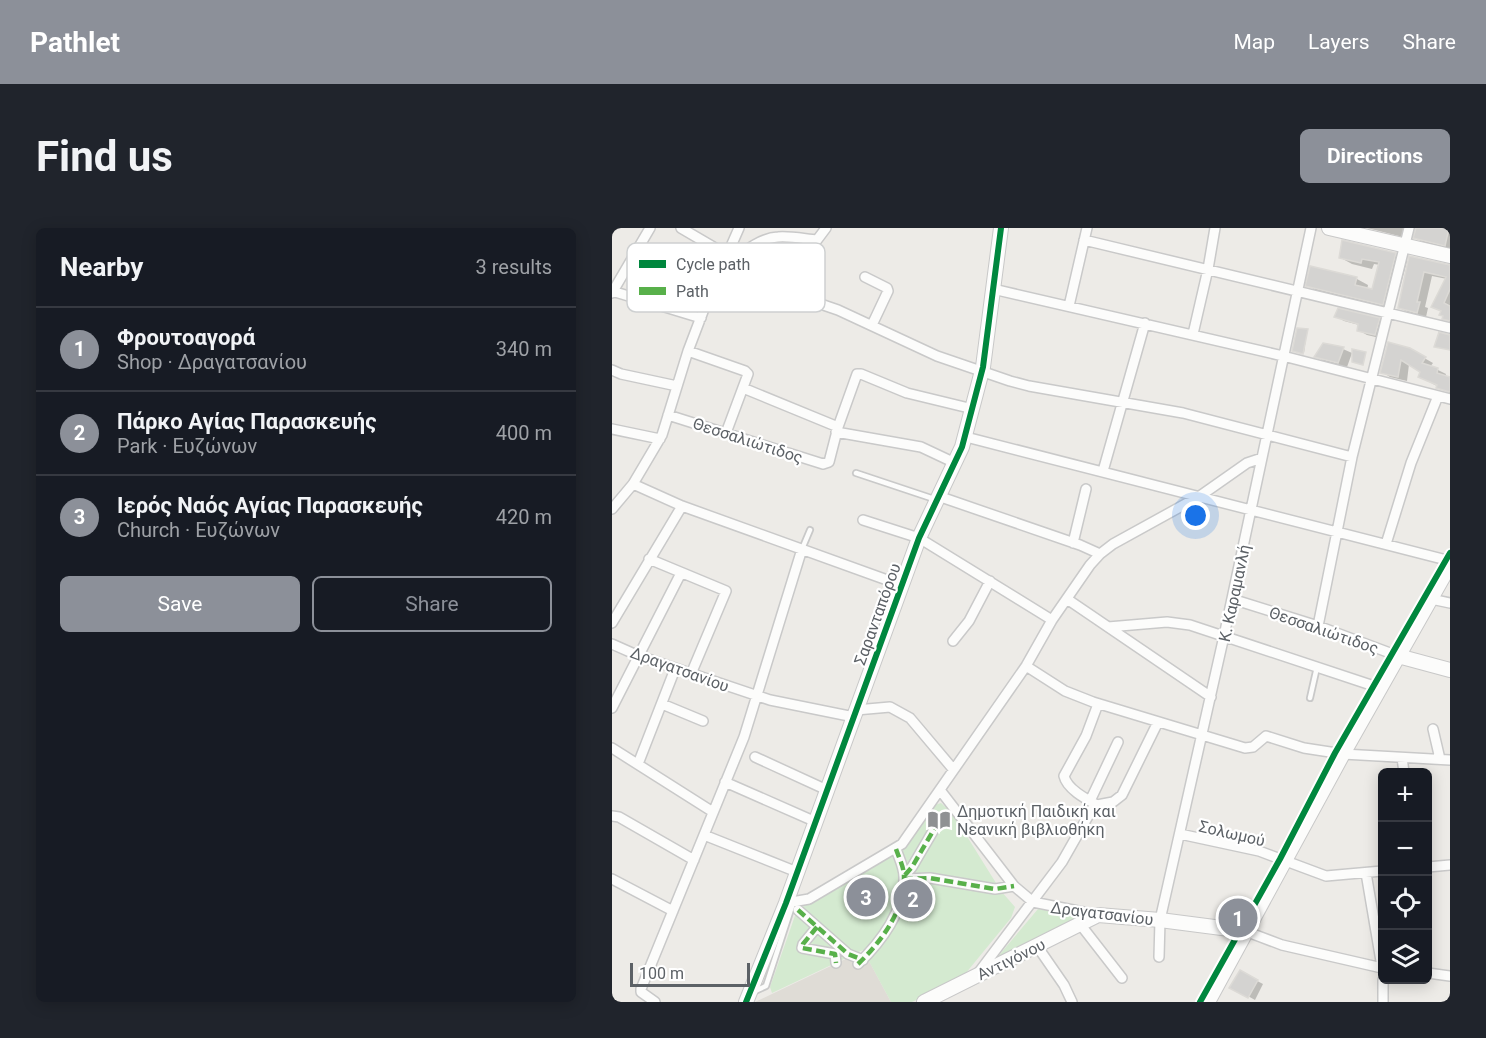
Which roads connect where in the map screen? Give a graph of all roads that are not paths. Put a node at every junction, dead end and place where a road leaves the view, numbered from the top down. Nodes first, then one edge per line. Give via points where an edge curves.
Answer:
1 (650, 228) edge
2 (681, 228) edge
3 (739, 228) edge
4 (826, 228) edge
5 (1001, 228) edge
6 (1087, 228) edge
7 (1215, 228) edge
8 (1311, 228) edge
9 (1329, 228) edge
10 (1409, 228) edge
11 (817, 240) junction
12 (1084, 240) junction
13 (641, 243) edge
14 (707, 243) edge
15 (732, 243) edge
16 (760, 243) edge
17 (815, 243) edge
18 (1405, 246) junction
19 (1450, 256) edge
20 (627, 267) edge
21 (1208, 269) junction
22 (865, 277) dead end
23 (993, 289) junction
24 (1297, 291) junction
25 (612, 292) edge
26 (627, 296) edge
27 (825, 305) edge
28 (1069, 306) junction
29 (680, 312) edge
30 (703, 312) edge
31 (1388, 313) junction
32 (700, 318) junction
33 (1145, 323) junction
34 (872, 325) junction
35 (1450, 328) edge
36 (1193, 334) junction
37 (688, 351) junction
38 (1283, 356) junction
39 (612, 370) edge
40 (982, 371) junction
41 (1372, 379) junction
42 (677, 386) junction
43 (743, 388) junction
44 (1438, 396) junction
45 (1450, 399) edge
46 (1124, 402) junction
47 (973, 409) junction
48 (668, 415) junction
49 (612, 429) edge
50 (837, 430) junction
51 (726, 433) junction
52 (1267, 434) junction
53 (966, 436) junction
54 (660, 439) junction
55 (1352, 457) junction
56 (1262, 458) junction
57 (955, 463) junction
58 (1103, 471) junction
59 (856, 473) dead end
60 (633, 484) junction
61 (1086, 489) dead end
62 (1200, 496) junction
63 (937, 498) junction
64 (681, 506) junction
65 (612, 509) edge
66 (1252, 509) junction
67 (863, 520) dead end
68 (810, 530) dead end
69 (1338, 531) junction
70 (919, 538) junction
71 (1073, 543) junction
72 (1386, 544) junction
73 (802, 549) junction
74 (1100, 554) junction
75 (649, 559) junction
76 (1450, 563) edge
77 (681, 573) junction
78 (990, 581) junction
79 (902, 585) junction
80 (1066, 599) junction
81 (1232, 599) junction
82 (1431, 599) junction
83 (1450, 603) edge
84 (1052, 620) junction
85 (612, 623) edge
86 (1318, 626) junction
87 (1108, 627) junction
88 (1224, 636) junction
89 (953, 641) dead end
90 (612, 644) edge
91 (639, 656) junction
92 (1398, 656) junction
93 (1026, 666) junction
94 (1317, 667) junction
95 (675, 669) junction
96 (1450, 670) edge
97 (691, 674) junction
98 (1380, 688) junction
99 (757, 696) junction
100 (1211, 697) junction
101 (1310, 698) dead end
102 (662, 704) junction
103 (1098, 704) junction
104 (612, 708) edge
105 (855, 713) junction
106 (703, 721) dead end
107 (1158, 722) junction
108 (1432, 729) dead end
109 (1202, 736) junction
110 (1118, 742) dead end
111 (612, 748) edge
112 (1342, 754) junction
113 (755, 757) dead end
114 (1402, 758) junction
115 (1445, 760) edge
116 (638, 764) junction
117 (1403, 768) edge
118 (953, 769) junction
119 (725, 782) junction
120 (827, 790) junction
121 (940, 790) junction
122 (1093, 803) junction
123 (713, 812) junction
124 (612, 816) edge
125 (816, 822) junction
126 (936, 826) dead end
127 (1180, 834) junction
128 (704, 835) junction
129 (896, 849) junction
130 (694, 860) junction
131 (1285, 861) junction
132 (1450, 865) edge
133 (1432, 867) edge
134 (798, 872) junction
135 (1378, 872) edge
136 (1366, 873) junction
137 (904, 877) junction
138 (612, 879) edge
139 (1014, 886) junction
140 (1033, 902) junction
141 (792, 905) junction
142 (673, 911) junction
143 (1098, 915) junction
144 (1160, 920) junction
145 (1080, 924) junction
146 (818, 927) junction
147 (1245, 931) junction
148 (1378, 939) edge
149 (1037, 946) junction
150 (1160, 957) dead end
151 (836, 963) dead end
152 (1378, 966) edge
153 (1432, 974) edge
154 (976, 976) junction
155 (1450, 976) edge
156 (1122, 978) dead end
157 (1383, 984) edge
158 (946, 996) edge
159 (748, 998) edge
160 (655, 1002) edge
161 (924, 1002) edge
162 (1072, 1002) edge
163 (1208, 1002) edge
164 (1383, 1002) edge

1 - 13 street
2 - 14 street
3 - 15 street
4 - 11 street
5 - 23 street, Σαρανταπόρου
6 - 12 street
7 - 21 street
8 - 24 street, Κ. Καραμανλή
9 - 18 street
10 - 18 street
11 - 16 street via 782,237
11 - 17 street
12 - 21 street
12 - 28 street
18 - 19 street
18 - 31 street
20 - 25 street
21 - 24 street
21 - 36 street
22 - 34 street via 888,291
23 - 28 street
23 - 40 street, Σαρανταπόρου
24 - 31 street
24 - 38 street, Κ. Καραμανλή
25 - 26 street
27 - 34 street
28 - 33 street
29 - 32 street
30 - 32 street
31 - 35 street
31 - 41 street
32 - 37 street
33 - 36 street
33 - 46 street
34 - 40 street via 937,356
36 - 38 street
37 - 42 street
37 - 43 street via 745,371 748,374
38 - 41 street
38 - 52 street, Κ. Καραμανλή
39 - 42 street
40 - 46 street via 1029,386
40 - 47 street, Σαρανταπόρου
41 - 44 street
41 - 55 street
42 - 48 street
43 - 50 street
43 - 51 street
44 - 45 street
44 - 72 street via 1411,463
46 - 52 street
46 - 58 street
47 - 50 street via 907,393 859,374
47 - 53 street, Σαρανταπόρου
48 - 51 street, Θεσσαλιώτιδος
48 - 54 street
49 - 54 street
50 - 51 street, Θεσσαλιώτιδος via 829,462 823,464
50 - 57 street via 921,447
52 - 55 street
52 - 56 street, Κ. Καραμανλή
53 - 57 street, Σαρανταπόρου
53 - 58 street
54 - 60 street
55 - 69 street
56 - 62 street via 1247,463
56 - 66 street, Κ. Καραμανλή
57 - 63 street, Σαρανταπόρου
58 - 62 street
59 - 63 lane
60 - 64 street
60 - 65 street
61 - 71 street
62 - 66 street
62 - 74 street
63 - 70 street, Σαρανταπόρου
63 - 71 street
64 - 73 street
64 - 75 street
66 - 69 street
66 - 81 street, Κ. Καραμανλή
67 - 70 street
68 - 73 lane
69 - 72 street
69 - 86 street
70 - 78 street
70 - 79 street, Σαρανταπόρου
71 - 74 street
72 - 76 street
73 - 79 street
73 - 99 street
74 - 80 street
75 - 77 street
75 - 85 street
76 - 82 street
77 - 91 street
77 - 97 street via 727,593
78 - 84 street
78 - 89 street via 969,621
79 - 105 street, Σαρανταπόρου
80 - 84 street
80 - 87 street
81 - 86 street, Θεσσαλιώτιδος
81 - 88 street, Κ. Καραμανλή
82 - 83 street
82 - 92 street
84 - 93 street
86 - 92 street, Θεσσαλιώτιδος
87 - 88 street via 1174,622
87 - 100 street
88 - 94 street
88 - 100 street, Κ. Καραμανλή
90 - 91 street, Δραγατσανίου
91 - 95 street, Δραγατσανίου
91 - 104 street
92 - 96 street, Θεσσαλιώτιδος
92 - 98 street
93 - 103 street via 1065,691
93 - 118 street
94 - 98 street
94 - 101 lane
95 - 97 street, Δραγατσανίου
95 - 102 street
97 - 99 street, Δραγατσανίου
98 - 112 street
99 - 105 street, Δραγατσανίου
99 - 119 street
100 - 109 street, Κ. Καραμανλή
102 - 106 street
102 - 116 street
103 - 107 street
103 - 122 street via 1064,776 1071,788
105 - 118 street, Δραγατσανίου via 890,706 910,718
105 - 120 street, Σαρανταπόρου
107 - 109 street
107 - 122 street via 1122,795 1107,805
108 - 115 street
109 - 112 street via 1245,748 1269,736 1304,748
109 - 127 street, Κ. Καραμανλή
110 - 122 street
111 - 116 street
112 - 114 street
112 - 131 street
113 - 120 street
114 - 115 street
114 - 117 street
116 - 123 street
118 - 121 street
119 - 123 street
119 - 125 street
120 - 125 street, Σαρανταπόρου
121 - 129 street
121 - 139 street, Δραγατσανίου
122 - 140 street via 1073,844
123 - 128 street
124 - 130 street
125 - 134 street, Σαρανταπόρου
126 - 137 street
127 - 131 street, Σολωμού via 1259,851
127 - 144 street, Κ. Καραμανλή
128 - 130 street
128 - 134 street
129 - 137 street
129 - 141 street
130 - 142 street
131 - 136 street, Σολωμού via 1326,876
131 - 147 street
132 - 133 street
134 - 141 street, Σαρανταπόρου
135 - 136 street, Σολωμού
136 - 148 street
137 - 139 street via 995,889
137 - 146 street via 896,915 861,962
138 - 142 street
139 - 140 street, Δραγατσανίου
140 - 143 street, Δραγατσανίου
140 - 154 street
141 - 146 street
141 - 159 street, Σαρανταπόρου
142 - 160 street via 640,989
143 - 144 street, Δραγατσανίου
143 - 145 street, Αντιγόνου
144 - 147 street, Δραγατσανίου
144 - 150 street, Κ. Καραμανλή
145 - 149 street, Αντιγόνου
145 - 156 street
146 - 151 street via 802,948 835,954
147 - 152 street via 1276,943
147 - 163 street
149 - 154 street, Αντιγόνου
149 - 162 street
153 - 155 street
154 - 158 street, Αντιγόνου
157 - 164 street
158 - 161 street, Αντιγόνου

